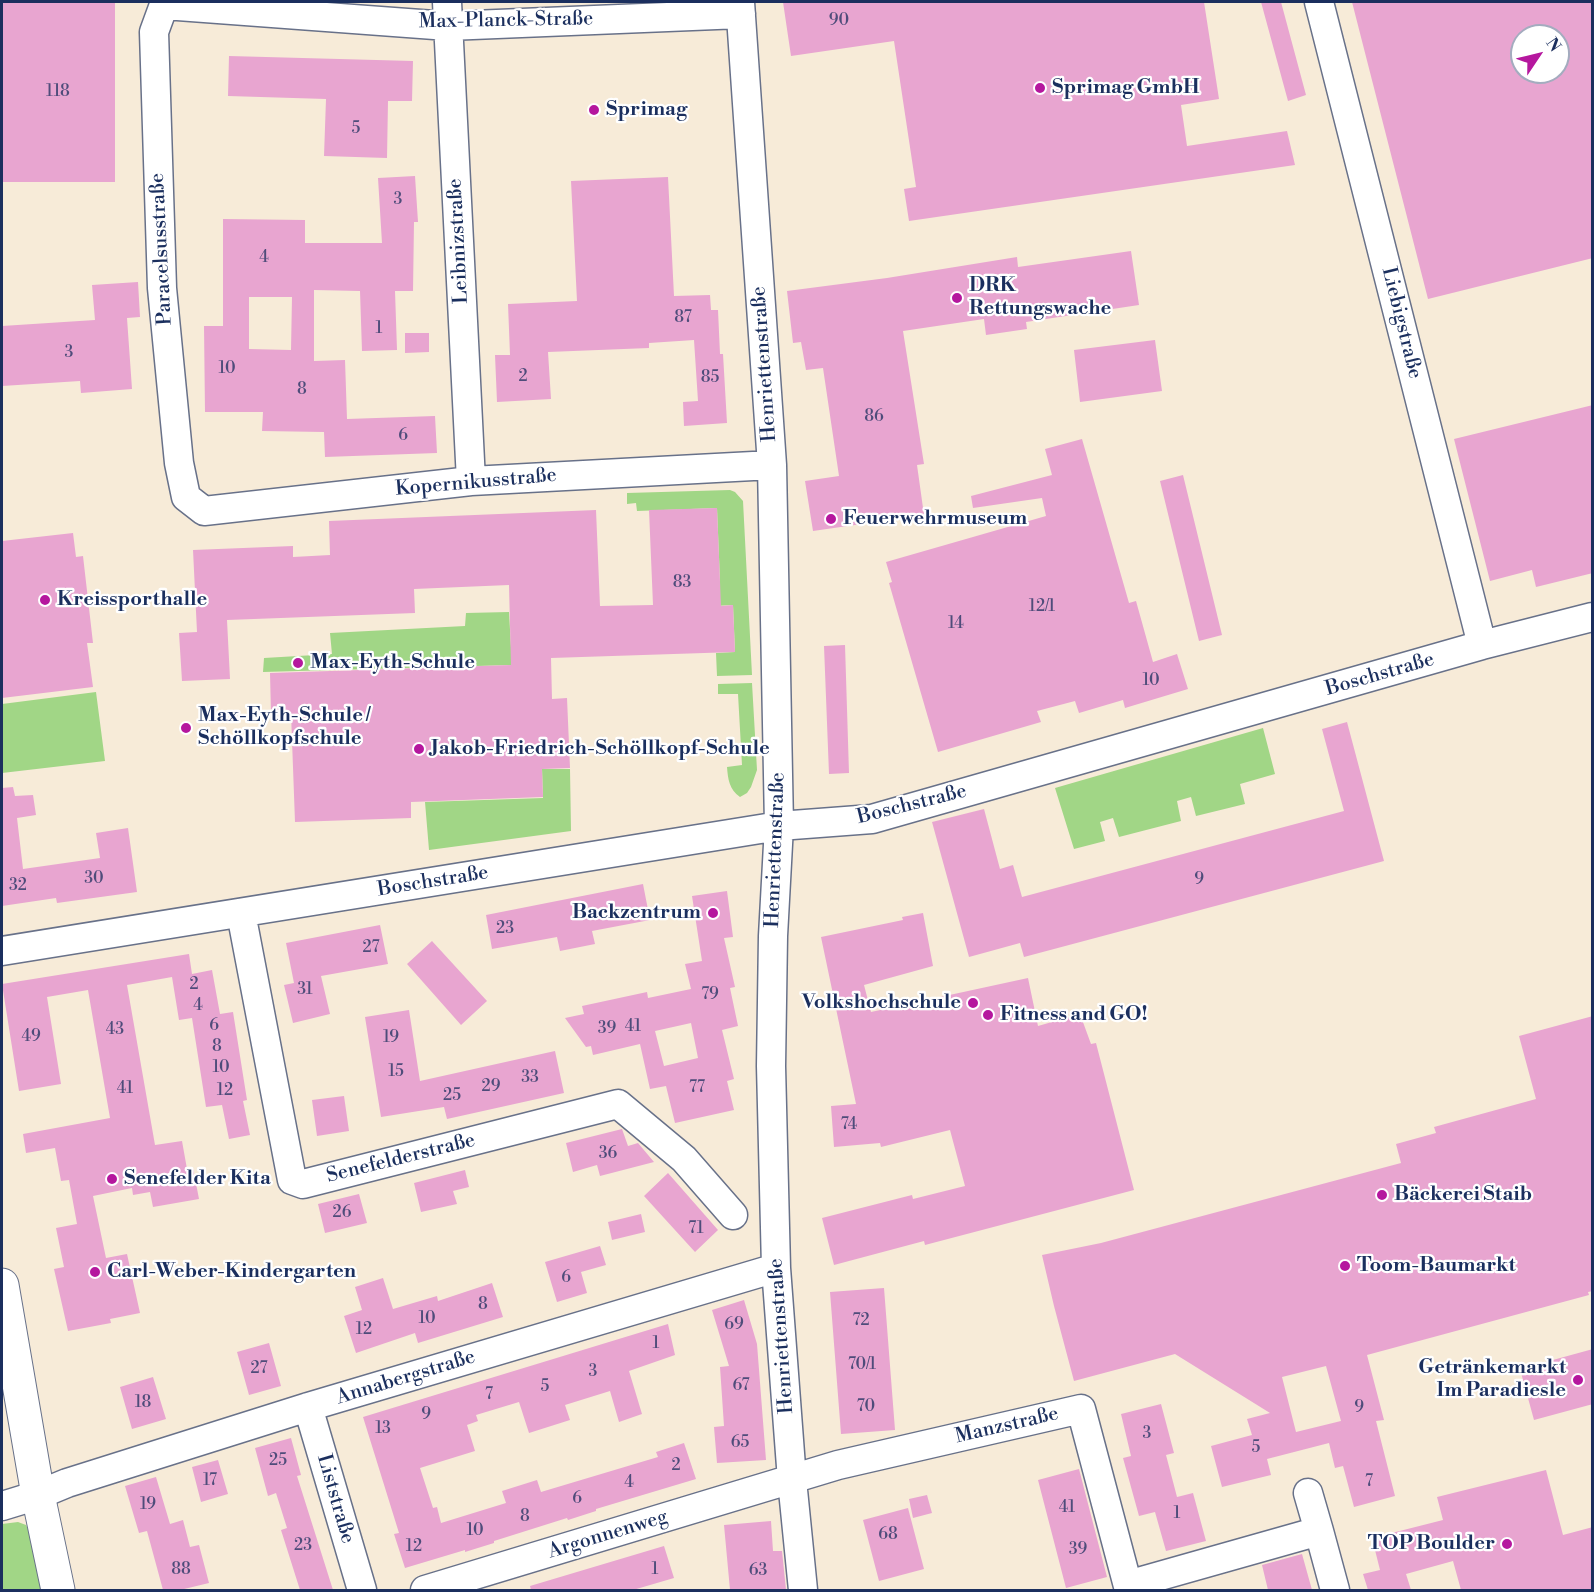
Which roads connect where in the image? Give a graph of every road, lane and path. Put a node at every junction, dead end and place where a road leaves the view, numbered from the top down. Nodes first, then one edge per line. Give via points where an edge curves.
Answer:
1 (1319, 2) edge
2 (165, 3) edge
3 (740, 8) edge
4 (448, 14) edge
5 (772, 465) junction
6 (471, 481) junction
7 (186, 497) joint
8 (1593, 617) edge
9 (1482, 645) junction
10 (779, 826) junction
11 (241, 913) junction
12 (2, 951) edge
13 (733, 1215) dead end
14 (776, 1268) junction
15 (2, 1285) edge
16 (308, 1407) junction
17 (792, 1480) junction
18 (1308, 1493) dead end
19 (38, 1495) junction
20 (2, 1506) edge
21 (1318, 1531) junction
22 (1129, 1588) edge
23 (58, 1590) edge
24 (362, 1590) edge
25 (425, 1590) edge
26 (803, 1590) edge
27 (1335, 1590) edge

1 - 9 street, Liebigstraße
2 - 4 street, Max-Planck-Straße
2 - 7 street, Paracelsusstraße via 154,32 162,288 179,463
3 - 4 street, Max-Planck-Straße
3 - 5 street, Henriettenstraße
4 - 6 street, Leibnizstraße
5 - 6 street, Kopernikusstraße
5 - 10 street, Henriettenstraße
6 - 7 street, Kopernikusstraße via 204,511
8 - 9 street, Boschstraße
9 - 10 street, Boschstraße via 872,819
10 - 11 street, Boschstraße
10 - 14 street, Henriettenstraße via 771,1066
11 - 12 street, Boschstraße
11 - 13 street, Senefelderstraße via 292,1180 303,1184 618,1104 684,1159
14 - 16 street, Annabergstraße
14 - 17 street, Henriettenstraße
15 - 19 main road
16 - 19 street, Annabergstraße
16 - 24 street, Liststraße
17 - 22 street, Manzstraße via 838,1465 1081,1409
17 - 25 street, Argonnenweg
17 - 26 street, Henriettenstraße
18 - 21 street
19 - 20 street, Annabergstraße
19 - 23 main road
21 - 22 street, Manzstraße
21 - 27 street

